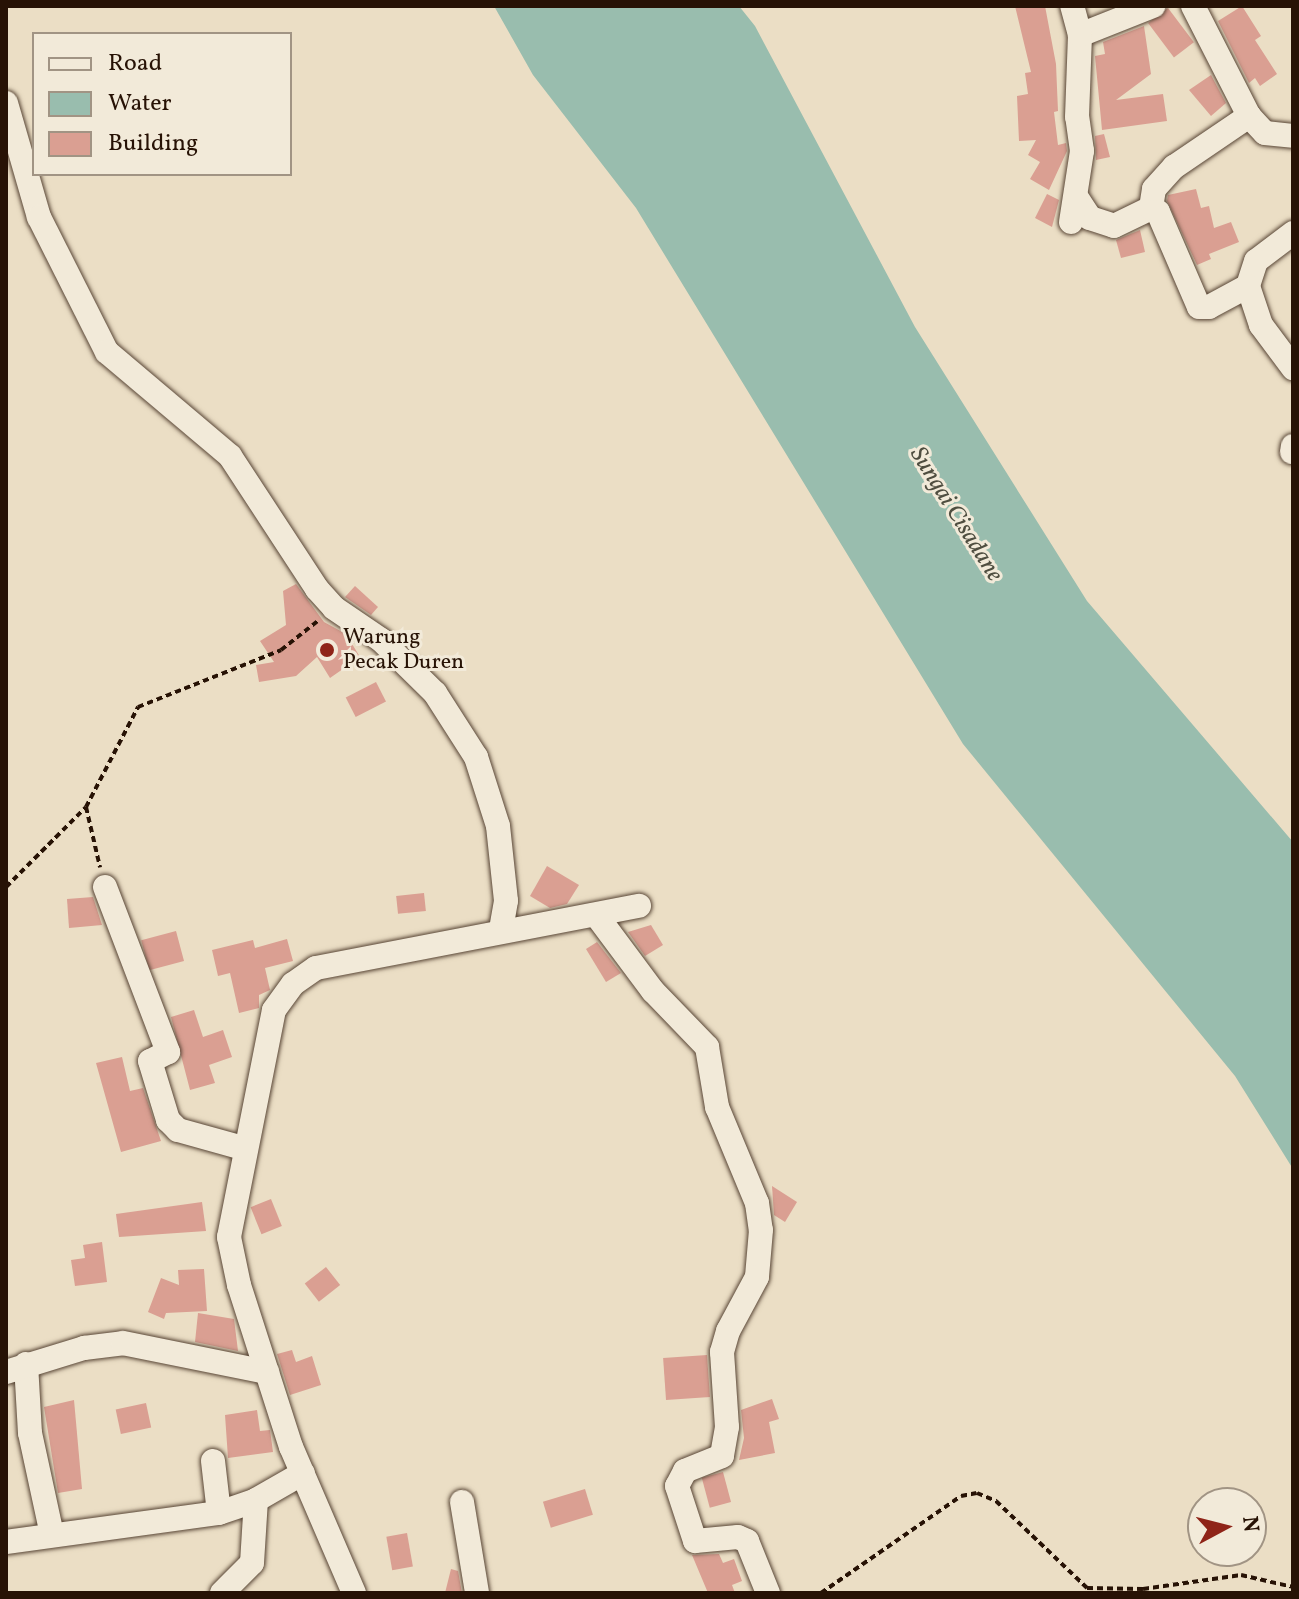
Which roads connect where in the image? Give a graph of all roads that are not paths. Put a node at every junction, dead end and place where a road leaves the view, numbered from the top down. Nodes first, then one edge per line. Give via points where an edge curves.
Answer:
1 (1072, 6) edge
2 (1153, 6) edge
3 (1193, 6) edge
4 (1080, 35) junction
5 (6, 103) edge
6 (1249, 116) junction
7 (1293, 136) edge
8 (1077, 198) junction
9 (1151, 208) junction
10 (1071, 222) dead end
11 (1293, 233) edge
12 (1248, 286) junction
13 (1293, 368) edge
14 (1293, 446) edge
15 (1292, 452) edge
16 (105, 887) road end
17 (639, 906) dead end
18 (597, 916) junction
19 (501, 928) junction
20 (243, 1148) junction
21 (16, 1368) edge
22 (267, 1372) junction
23 (213, 1461) dead end
24 (303, 1473) junction
25 (256, 1500) junction
26 (462, 1502) dead end
27 (219, 1513) junction
28 (52, 1535) junction
29 (6, 1542) edge
30 (222, 1593) edge
31 (354, 1593) edge
32 (477, 1593) edge
33 (768, 1593) edge

1 - 4 street
2 - 4 street
3 - 6 street
4 - 8 street via 1077,117 1082,151
5 - 19 street via 39,217 107,352 230,456 308,577 334,608 381,640 435,693 476,757 498,826 506,901
6 - 7 street via 1265,133
6 - 9 street via 1174,167 1154,189
8 - 9 street via 1090,218 1114,226
8 - 10 street
9 - 12 street via 1158,212 1199,307
11 - 12 street via 1256,261
12 - 13 street via 1261,325
14 - 15 street
16 - 20 street via 168,1052 150,1061 168,1120 178,1130
17 - 18 street
18 - 19 street
18 - 33 street via 645,981 707,1047 717,1107 757,1203 757,1277 722,1352 727,1427 722,1456 685,1471 677,1486 695,1541 747,1541
19 - 20 street via 316,968 293,984 266,1031
20 - 22 street via 229,1237
21 - 22 street via 123,1343
21 - 28 street
22 - 24 street
23 - 27 street
24 - 25 street
24 - 31 street
25 - 27 street
25 - 30 street via 252,1563
26 - 32 street
27 - 28 street
28 - 29 street

